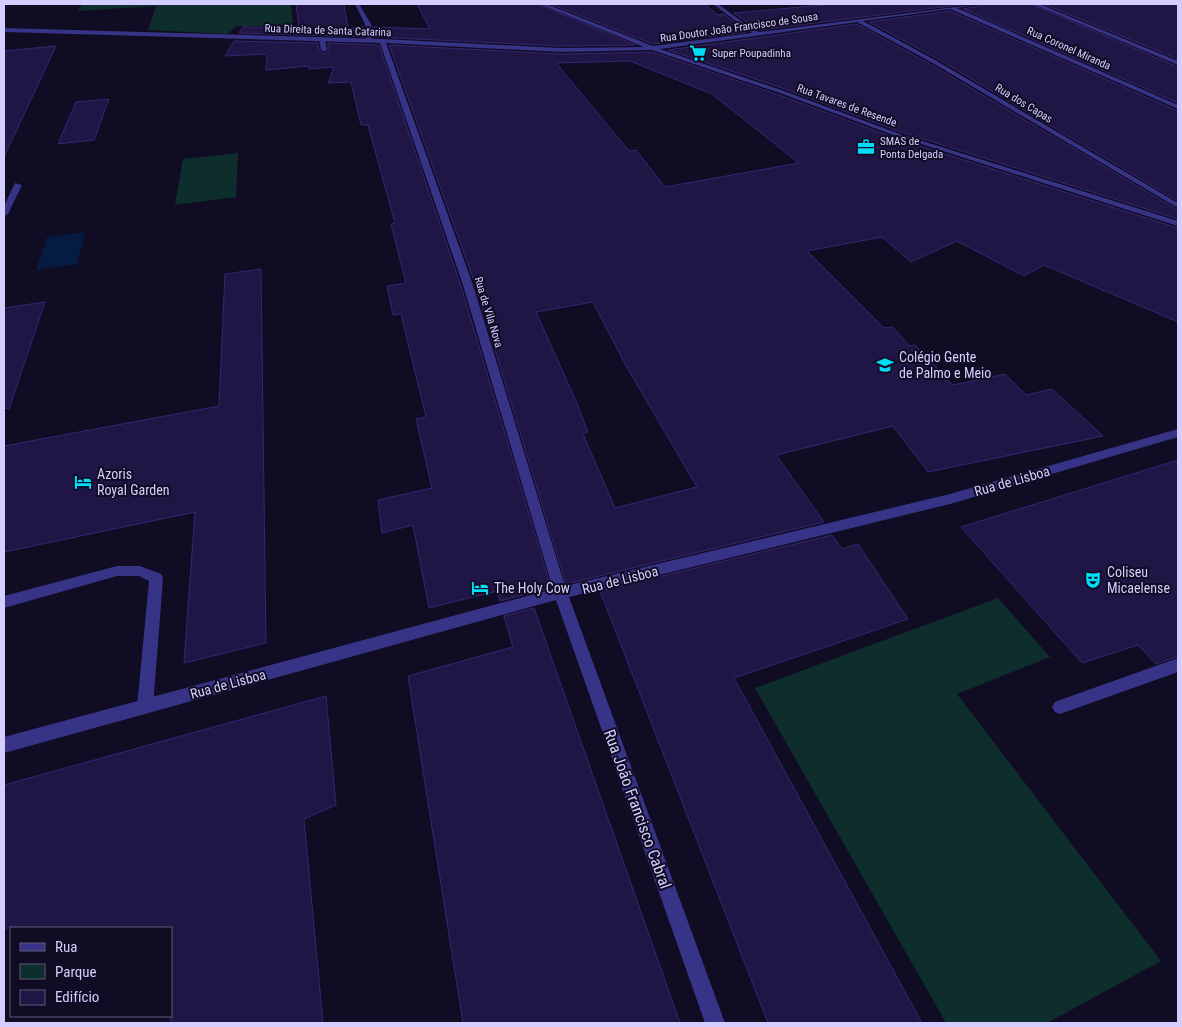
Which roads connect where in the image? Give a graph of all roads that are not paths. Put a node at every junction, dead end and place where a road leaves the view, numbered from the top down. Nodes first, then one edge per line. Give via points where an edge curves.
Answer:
1 (357, 4) edge
2 (542, 4) edge
3 (715, 4) edge
4 (977, 4) edge
5 (1035, 4) edge
6 (952, 8) junction
7 (856, 20) junction
8 (4, 30) edge
9 (760, 34) junction
10 (322, 39) junction
11 (370, 41) junction
12 (382, 42) junction
13 (652, 48) junction
14 (324, 50) dead end
15 (1178, 63) edge
16 (1178, 107) edge
17 (18, 185) dead end
18 (1178, 206) edge
19 (4, 214) edge
20 (1178, 224) edge
21 (1178, 433) edge
22 (561, 594) junction
23 (4, 602) edge
24 (1178, 665) edge
25 (145, 707) junction
26 (1060, 707) dead end
27 (4, 745) edge
28 (715, 1023) edge

1 - 11 street via 368,24
2 - 13 street, Rua Tavares de Resende
3 - 9 street
4 - 6 street, Rua Doutor João Francisco de Sousa
5 - 15 street
6 - 7 street, Rua Doutor João Francisco de Sousa
6 - 16 street, Rua Coronel Miranda
7 - 9 street, Rua Doutor João Francisco de Sousa
7 - 18 street, Rua dos Capas via 933,61
8 - 10 street, Rua Direita de Santa Catarina
9 - 13 street, Rua Doutor João Francisco de Sousa
10 - 11 street, Rua Direita de Santa Catarina
10 - 14 street
11 - 12 street, Rua Direita de Santa Catarina
12 - 13 street, Rua Direita de Santa Catarina via 561,50
12 - 22 street, Rua de Vila Nova via 468,285
13 - 20 street, Rua Tavares de Resende via 931,146
17 - 19 street
21 - 22 street, Rua de Lisboa via 950,499
22 - 25 street, Rua de Lisboa
22 - 28 street, Rua João Francisco Cabral
23 - 25 street via 116,571 140,571 156,578
24 - 26 street
25 - 27 street, Rua de Lisboa

